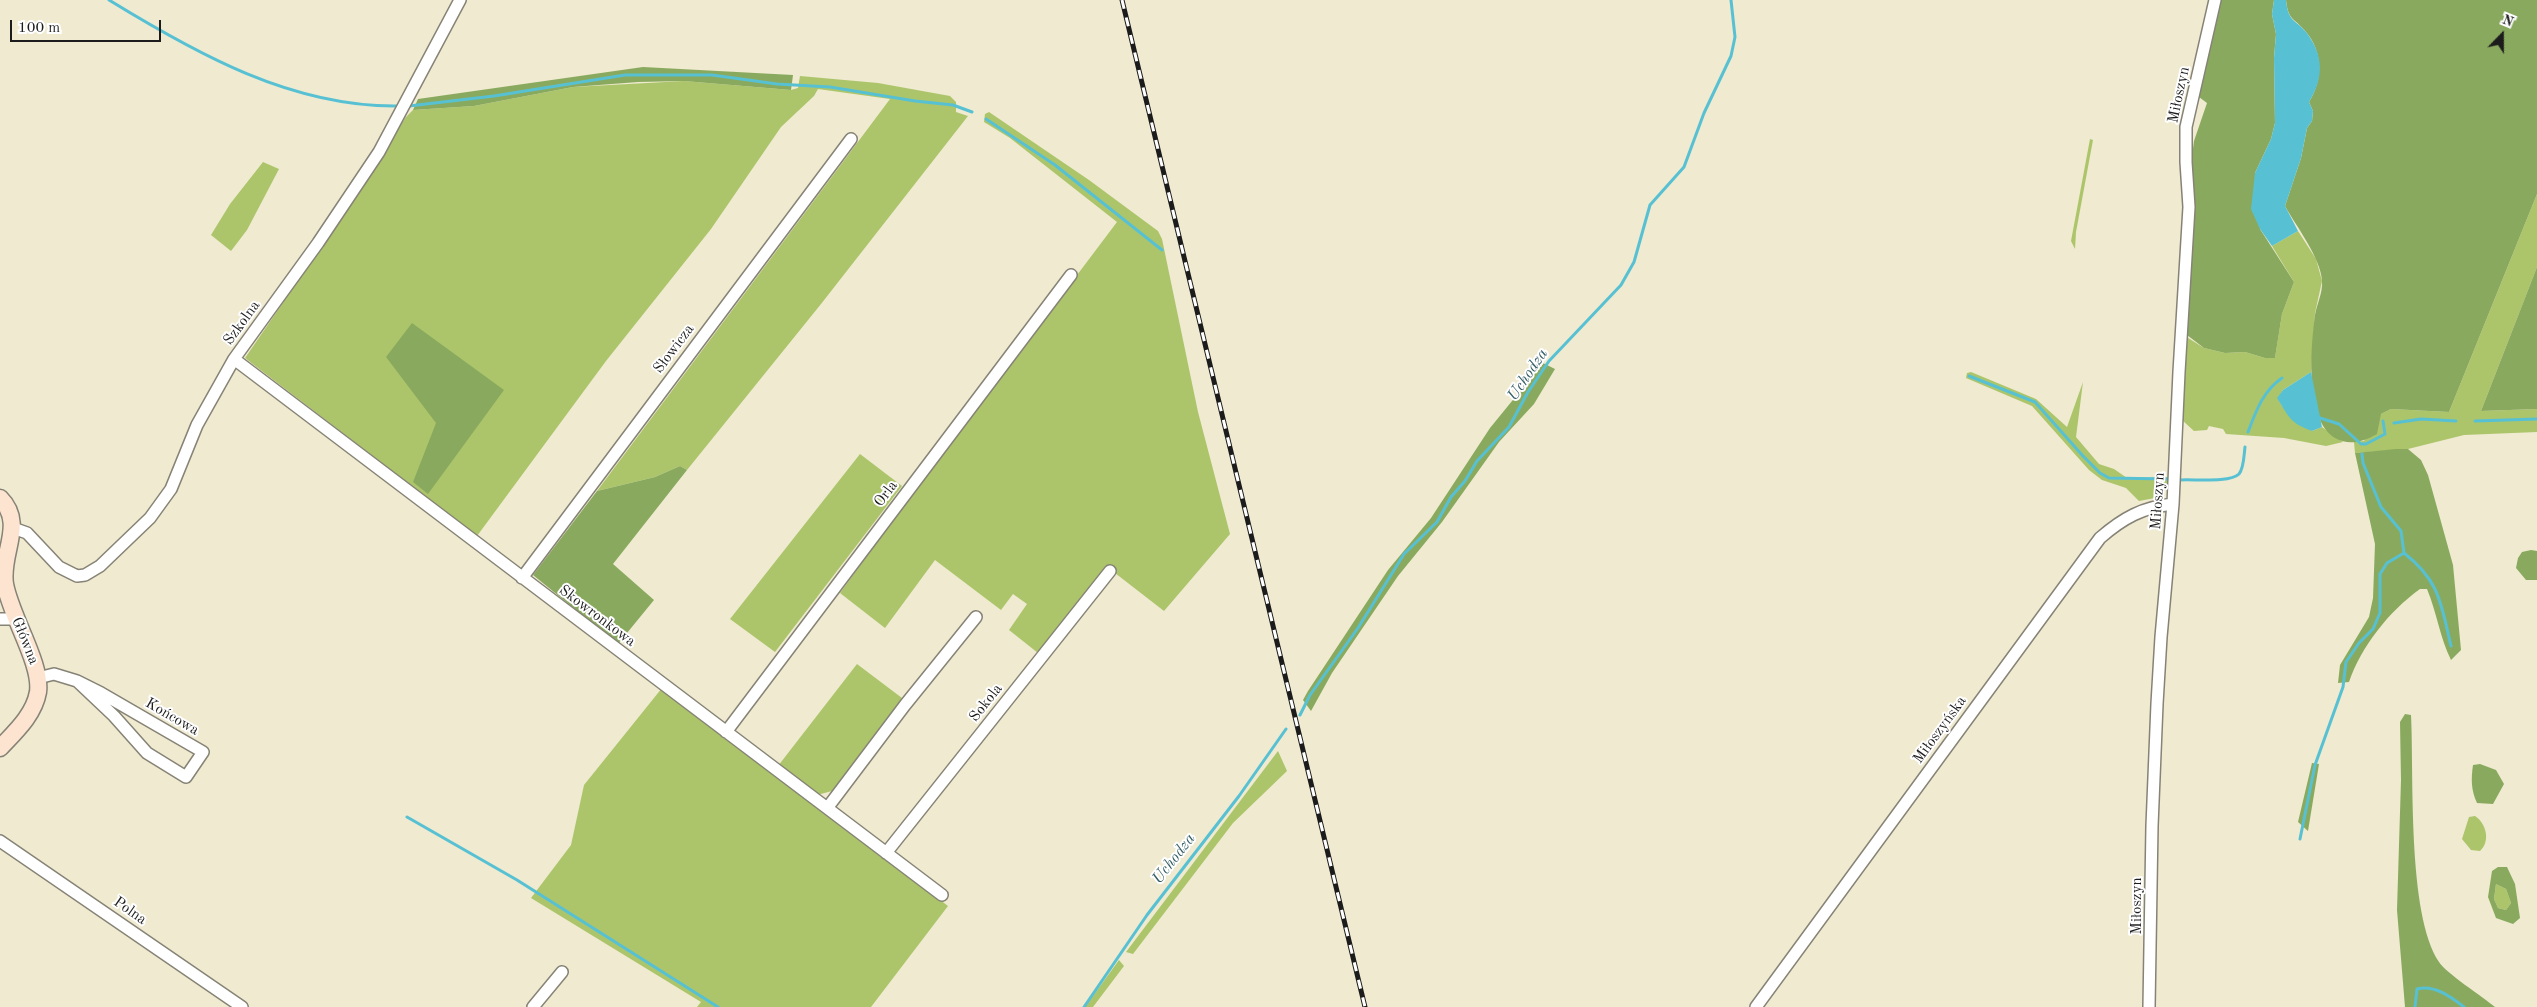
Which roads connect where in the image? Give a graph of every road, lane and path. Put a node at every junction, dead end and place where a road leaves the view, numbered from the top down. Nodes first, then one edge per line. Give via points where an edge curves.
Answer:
1 (460, 0) edge
2 (2215, 0) edge
3 (851, 139) dead end
4 (1071, 275) dead end
5 (234, 359) junction
6 (0, 498) edge
7 (2174, 504) junction
8 (13, 528) junction
9 (1110, 571) dead end
10 (522, 578) junction
11 (976, 617) dead end
12 (8, 619) edge
13 (38, 678) junction
14 (77, 682) junction
15 (726, 732) junction
16 (0, 748) edge
17 (828, 807) junction
18 (0, 841) edge
19 (886, 853) junction
20 (942, 895) dead end
21 (562, 972) dead end
22 (242, 1007) edge
23 (533, 1007) edge
24 (1756, 1007) edge
25 (2149, 1007) edge

1 - 5 street, Szkolna via 379,152
2 - 7 street, Miłoszyn via 2186,127 2189,207
3 - 10 street, Słowicza
4 - 15 street, Orla
5 - 8 street, Szkolna via 197,425 163,502 137,532 92,573 77,576 69,573 59,567 27,533
5 - 10 street, Skowronkowa
6 - 8 street, Główna via 10,510
7 - 24 street, Miłoszyńska via 2136,512 2100,538
7 - 25 street, Miłoszyn via 2157,704
8 - 12 street, Główna via 4,574
9 - 19 street, Sokola
10 - 15 street, Skowronkowa
11 - 17 street
12 - 13 street, Główna via 36,668
13 - 14 street, Końcowa via 54,674
13 - 16 street, Główna via 36,700 30,714
14 - 14 street, Końcowa via 147,753 186,776 203,752
15 - 17 street, Skowronkowa
17 - 19 street, Skowronkowa
18 - 22 street, Polna
19 - 20 street, Skowronkowa
21 - 23 street

